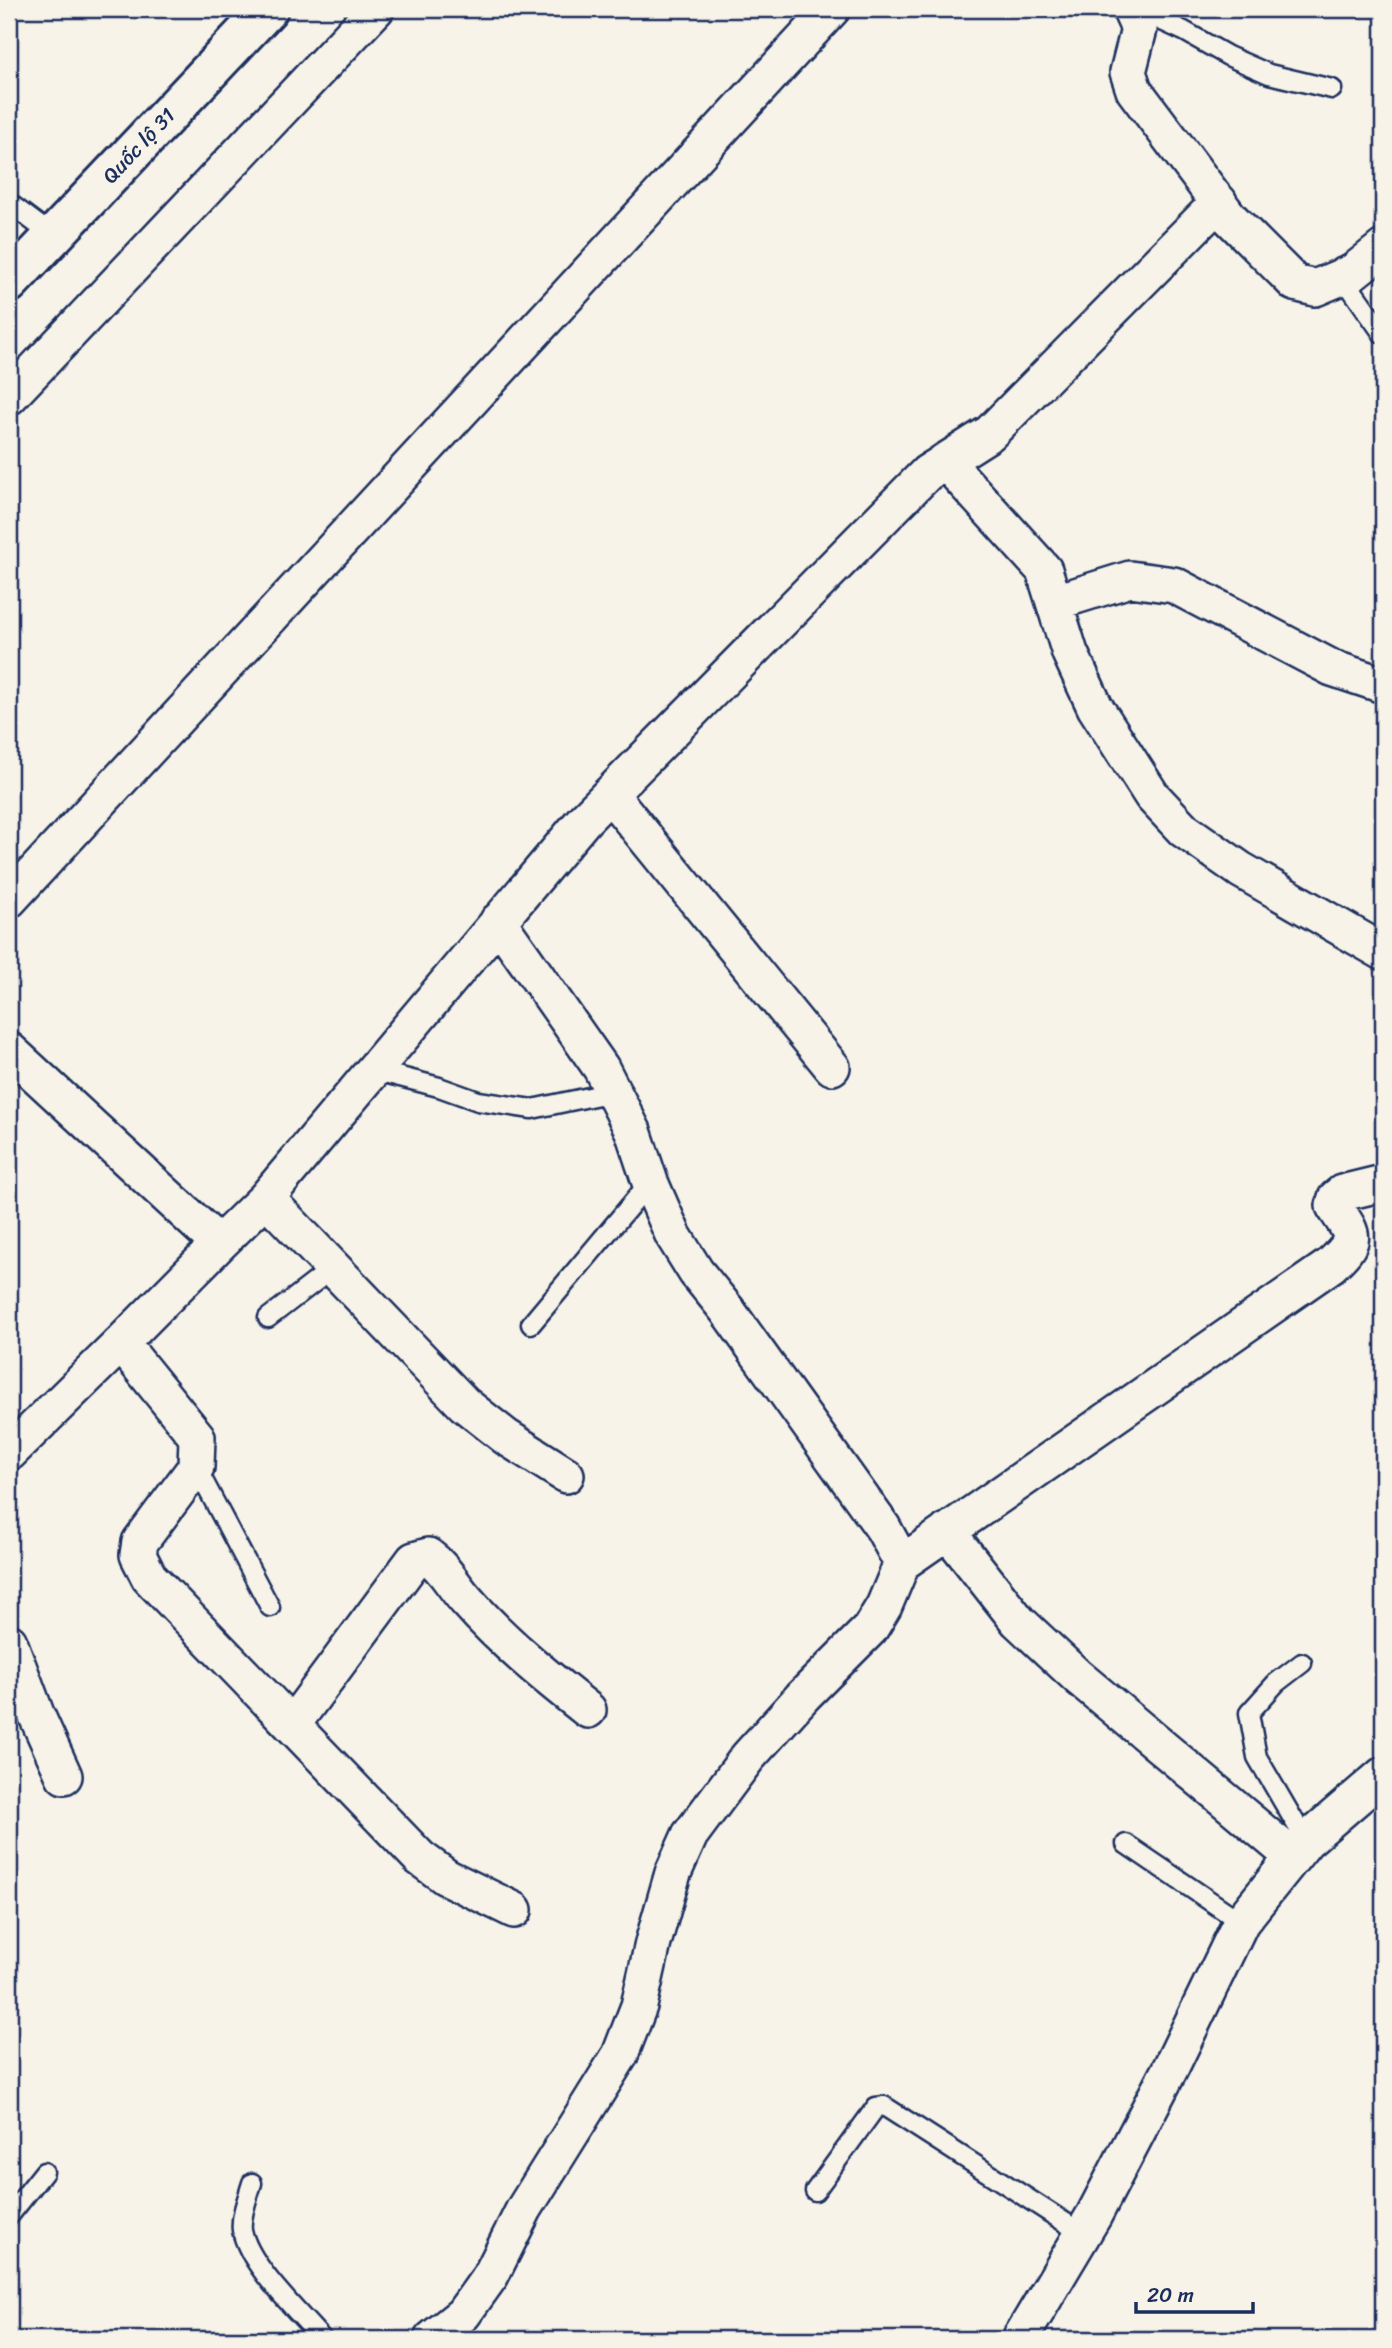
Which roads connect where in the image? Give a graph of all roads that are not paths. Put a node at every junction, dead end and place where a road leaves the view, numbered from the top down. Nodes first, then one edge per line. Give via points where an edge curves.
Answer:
1 (268, 9) edge
2 (376, 9) edge
3 (831, 9) edge
4 (1133, 9) edge
5 (1332, 89) dead end
6 (1219, 202) junction
7 (9, 203) edge
8 (53, 236) junction
9 (1382, 252) edge
10 (1343, 277) junction
11 (9, 283) edge
12 (1383, 334) edge
13 (9, 397) edge
14 (946, 461) junction
15 (1056, 602) junction
16 (1383, 685) edge
17 (610, 794) junction
18 (9, 900) edge
19 (498, 921) junction
20 (1383, 952) edge
21 (9, 1050) edge
22 (832, 1067) dead end
23 (373, 1070) junction
24 (613, 1092) junction
25 (650, 1182) junction
26 (1383, 1183) edge
27 (266, 1198) junction
28 (219, 1244) junction
29 (333, 1268) junction
30 (268, 1318) dead end
31 (531, 1324) dead end
32 (121, 1343) junction
33 (9, 1453) edge
34 (197, 1467) junction
35 (566, 1475) dead end
36 (947, 1531) junction
37 (901, 1563) junction
38 (270, 1607) dead end
39 (9, 1642) edge
40 (1302, 1663) dead end
41 (588, 1710) dead end
42 (292, 1724) junction
43 (1383, 1775) edge
44 (64, 1776) dead end
45 (1126, 1844) dead end
46 (1299, 1849) junction
47 (514, 1910) dead end
48 (1241, 1922) junction
49 (44, 2172) dead end
50 (252, 2183) dead end
51 (814, 2191) dead end
52 (9, 2216) edge
53 (1083, 2234) junction
54 (322, 2339) edge
55 (432, 2339) edge
56 (1020, 2339) edge

1 - 8 highway, Quốc lộ 31
2 - 13 street
3 - 18 street
4 - 5 lane via 1269,74
4 - 6 street via 1139,29 1128,72 1134,90
6 - 10 street via 1295,282 1315,288
6 - 14 street via 990,433
7 - 8 lane
8 - 11 highway, Quốc lộ 31
9 - 10 street
10 - 12 lane
14 - 15 street via 1044,570
14 - 17 street via 927,473
15 - 16 street via 1130,579 1174,585 1332,668
15 - 20 street via 1070,653 1095,707 1152,796 1184,830 1241,870
17 - 19 street
17 - 22 street
19 - 23 street
19 - 24 street
21 - 28 street
23 - 24 lane via 478,1101 532,1109
23 - 27 street
24 - 25 street via 633,1131
25 - 31 lane
25 - 37 street via 673,1235 696,1272 883,1528
26 - 36 street via 1336,1198 1334,1206 1352,1236 1331,1265
27 - 28 street
27 - 29 street
28 - 32 street
29 - 30 lane
29 - 35 street via 464,1404
32 - 33 street
32 - 34 street via 197,1437
34 - 38 lane
34 - 42 street via 140,1542 138,1555 149,1577
36 - 37 street
36 - 46 street via 1028,1630 1078,1677
37 - 55 street via 870,1629 748,1757 690,1835 673,1873 639,2006 620,2055 524,2208 491,2275 463,2314
39 - 44 street
40 - 46 lane via 1249,1713 1257,1757
41 - 42 street via 504,1639 428,1556 414,1560
42 - 47 street via 420,1858 446,1877
43 - 46 street
45 - 48 lane
46 - 48 street
48 - 53 street
49 - 52 lane
50 - 54 lane via 242,2229 252,2258
51 - 53 lane via 876,2107 884,2106
53 - 56 street

